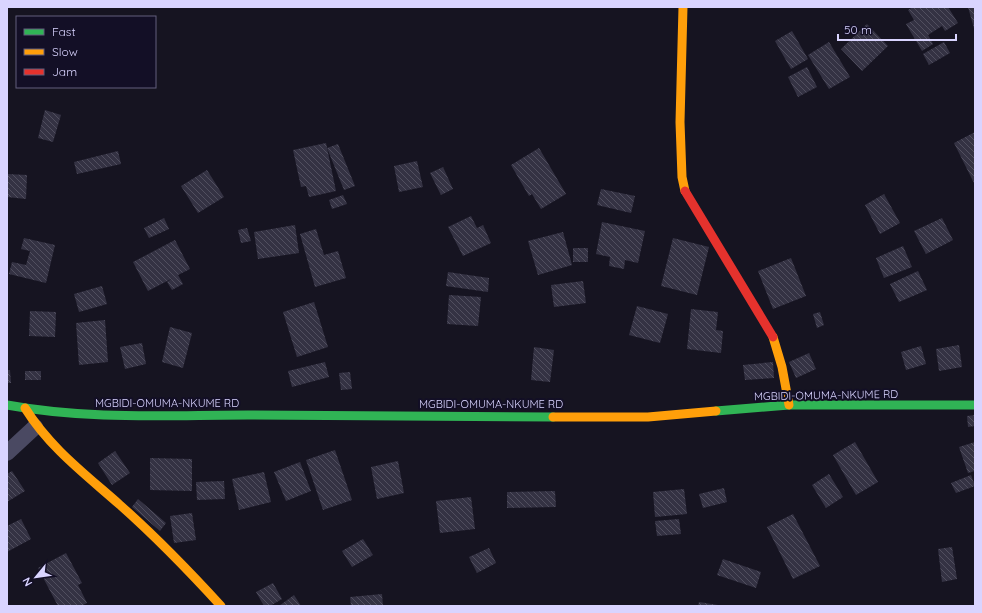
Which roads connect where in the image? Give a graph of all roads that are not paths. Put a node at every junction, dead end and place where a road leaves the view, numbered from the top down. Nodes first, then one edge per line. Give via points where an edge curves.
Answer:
1 (683, 7) edge
2 (7, 405) edge
3 (789, 405) junction
4 (975, 405) edge
5 (25, 408) junction
6 (35, 426) junction
7 (7, 452) edge
8 (221, 606) edge

1 - 3 street via 680,122 682,177 685,190 770,330 778,351
2 - 5 street, MGBIDI-OMUMA-NKUME RD
3 - 4 street, MGBIDI-OMUMA-NKUME RD
3 - 5 street, MGBIDI-OMUMA-NKUME RD via 648,417 113,417
5 - 6 street
6 - 7 street
6 - 8 street via 59,453 127,512

